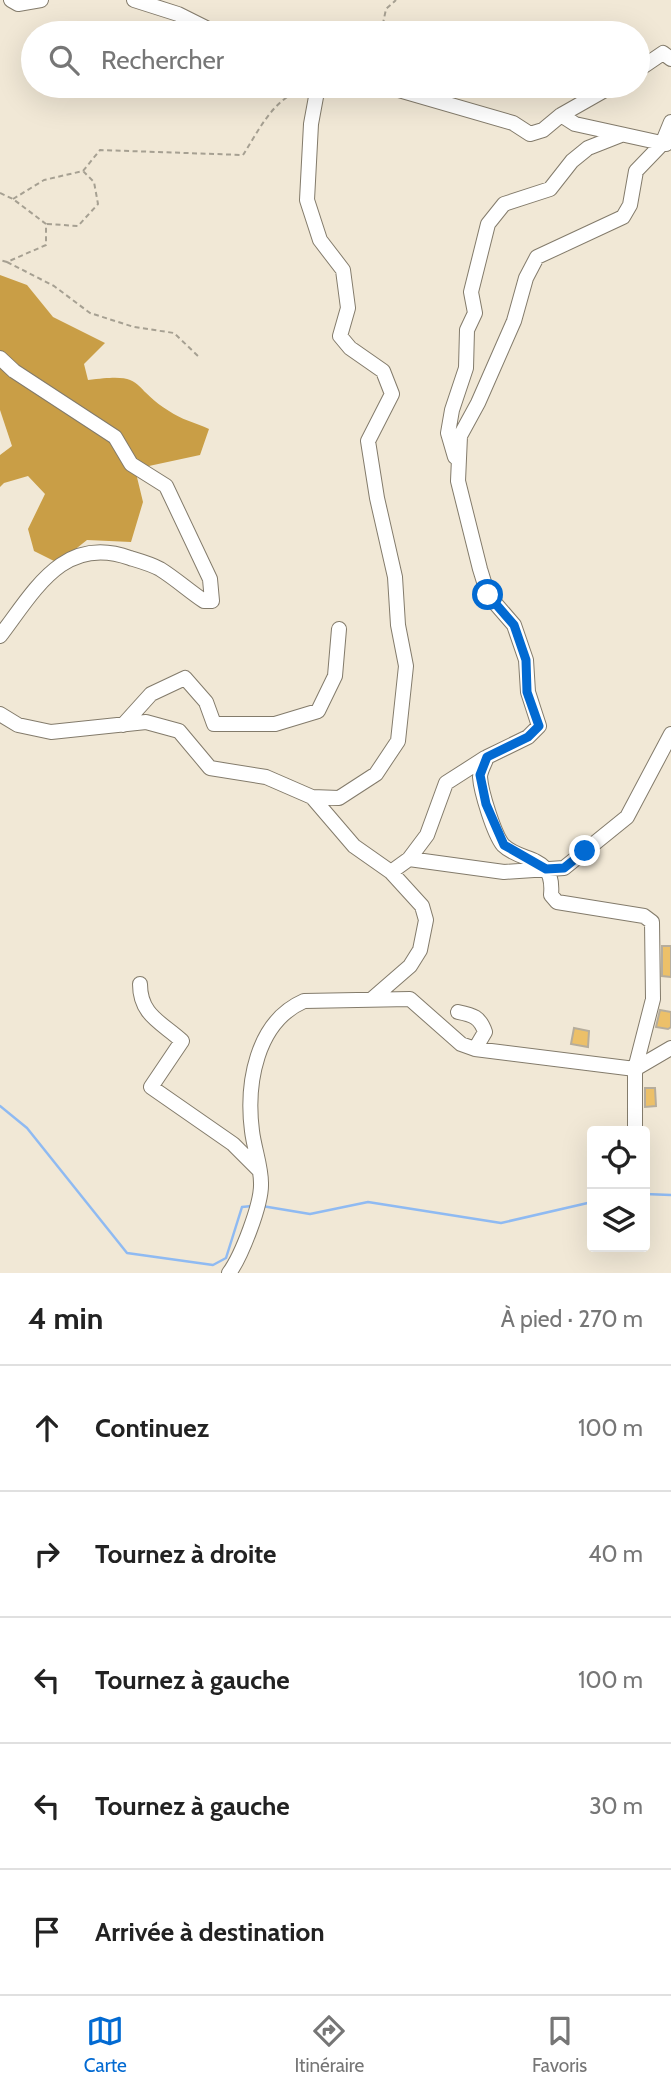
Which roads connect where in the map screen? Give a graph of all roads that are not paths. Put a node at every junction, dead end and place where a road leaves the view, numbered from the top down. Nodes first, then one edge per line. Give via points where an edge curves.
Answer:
1 (11, 0) edge
2 (41, 0) edge
3 (134, 0) edge
4 (192, 21) edge
5 (668, 52) edge
6 (650, 63) edge
7 (316, 98) edge
8 (427, 98) edge
9 (591, 98) edge
10 (561, 115) junction
11 (671, 122) edge
12 (621, 135) junction
13 (666, 144) edge
14 (0, 358) edge
15 (457, 462) junction
16 (340, 629) dead end
17 (0, 636) edge
18 (0, 714) edge
19 (123, 725) junction
20 (671, 734) edge
21 (487, 757) junction
22 (312, 797) junction
23 (409, 859) junction
24 (546, 869) junction
25 (391, 872) junction
26 (140, 984) dead end
27 (372, 999) junction
28 (458, 1012) dead end
29 (475, 1049) junction
30 (668, 1055) edge
31 (635, 1069) junction
32 (635, 1126) edge
33 (258, 1169) junction
34 (229, 1273) edge

1 - 2 street via 19,4
3 - 4 street
5 - 6 street
7 - 22 street via 307,200 320,240 343,270 348,308 341,336 383,371 392,394 368,441 395,577 406,666 398,741 376,774 339,798
8 - 10 street via 513,123 530,134
9 - 10 street
10 - 12 street via 575,124
11 - 13 street
12 - 13 street
12 - 15 street via 589,148 550,189 504,204 488,224 471,292 475,313 467,330 466,368 448,433
13 - 15 street via 636,171 623,217 537,257 504,344 460,436
14 - 17 street via 115,437 131,464 166,486 202,559 212,592 212,601 204,601 157,567 107,550 84,553 45,576
15 - 21 street via 488,595 514,625 539,726 528,737
16 - 19 street via 335,676 318,711 275,724 214,724 206,702 185,678 151,694
18 - 19 street via 18,725 51,732
19 - 22 street via 146,722 179,731 210,768 266,777
20 - 24 street via 627,817 564,868
21 - 23 street via 446,783 427,835
21 - 24 street via 480,775 486,804 504,845
22 - 25 street via 354,846
23 - 24 street via 504,872
23 - 25 street
24 - 31 street via 557,902 643,916 652,922 653,999
25 - 27 street via 422,906 426,920 420,950 410,966
26 - 33 street via 142,1006 150,1017 182,1041 151,1087 233,1144
27 - 29 street via 410,999 461,1044
27 - 33 street via 304,1001 289,1007 276,1021 252,1074 251,1129
28 - 29 street via 481,1021 485,1032
29 - 31 street
30 - 31 street
31 - 32 street
33 - 34 street via 262,1185

